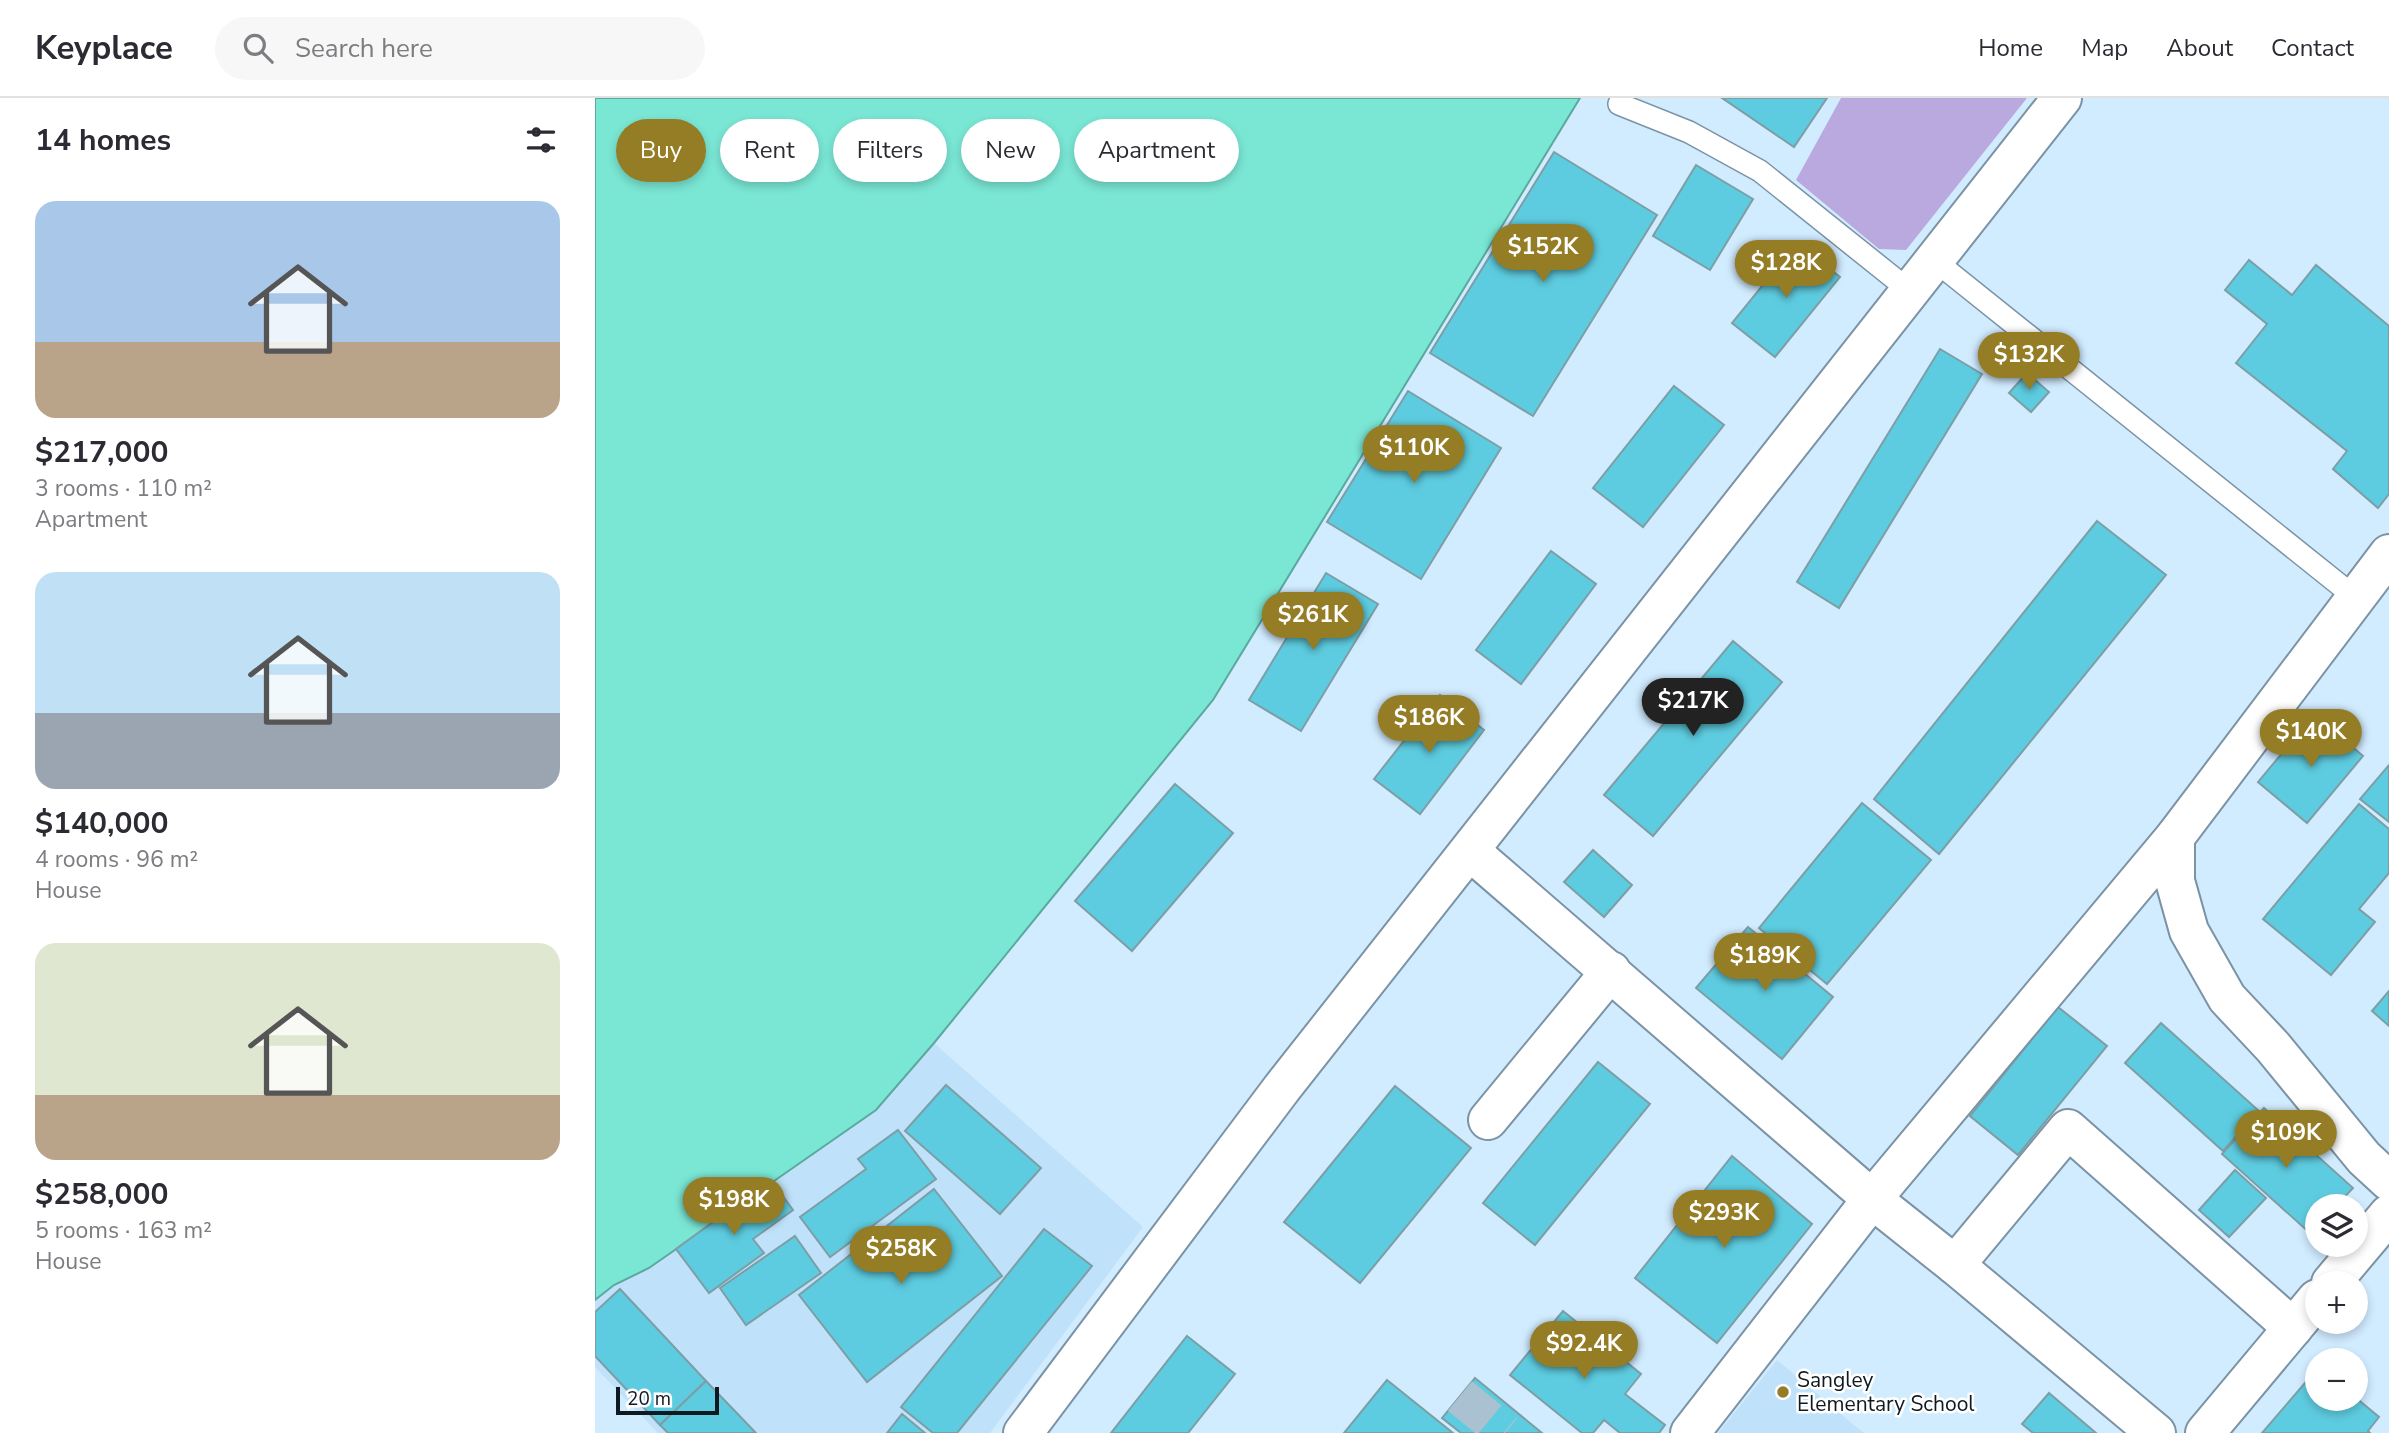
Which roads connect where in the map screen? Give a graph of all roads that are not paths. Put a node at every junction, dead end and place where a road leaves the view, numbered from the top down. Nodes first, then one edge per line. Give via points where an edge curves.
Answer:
1 (2062, 98) edge
2 (1619, 104) dead end
3 (1934, 260) junction
4 (1910, 291) junction
5 (2389, 554) edge
6 (2356, 598) junction
7 (2175, 837) junction
8 (1470, 851) junction
9 (1611, 971) junction
10 (1488, 1120) dead end
11 (2389, 1181) edge
12 (1872, 1199) junction
13 (2389, 1214) edge
14 (1955, 1265) junction
15 (2341, 1271) edge
16 (2305, 1314) edge
17 (2293, 1328) junction
18 (1023, 1433) edge
19 (1690, 1433) edge
20 (2157, 1433) edge
21 (2205, 1433) edge

1 - 3 street
2 - 4 lane via 1689,132 1760,171
3 - 4 street
3 - 6 lane
4 - 8 street
5 - 6 street
6 - 7 street
7 - 11 street via 2175,881 2189,931 2227,998
7 - 12 street
8 - 9 street
8 - 18 street via 1282,1088
9 - 10 street
9 - 12 street
12 - 14 street
12 - 19 street
13 - 15 street
14 - 17 street via 2068,1129
14 - 20 street
16 - 17 street
17 - 21 street

